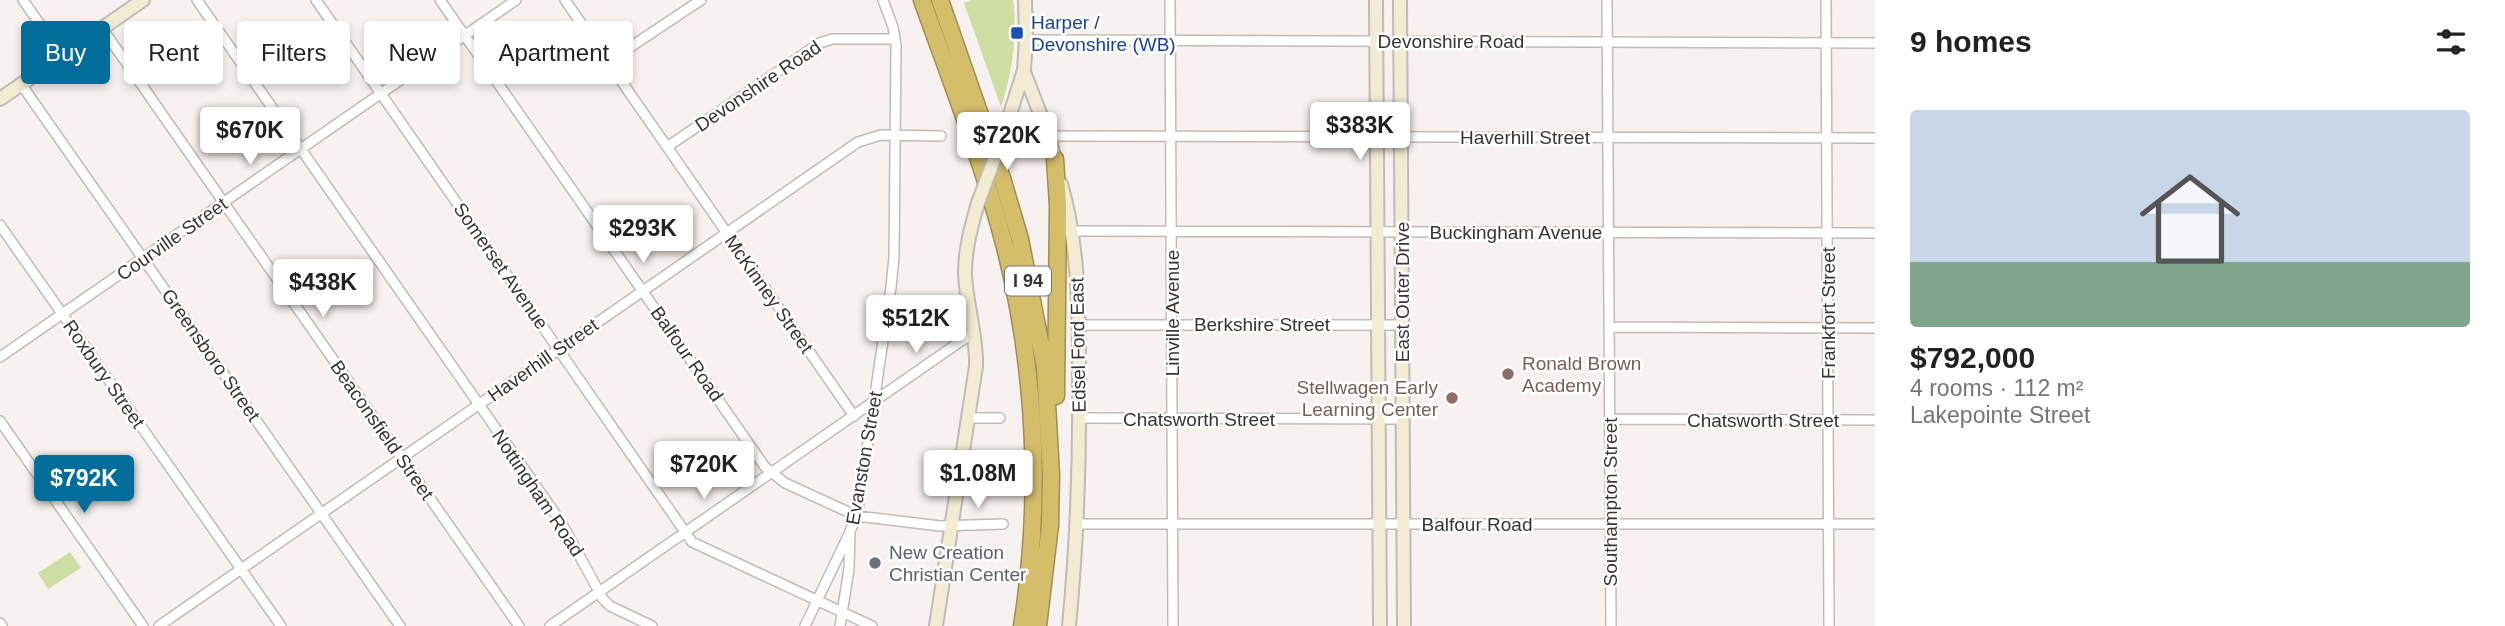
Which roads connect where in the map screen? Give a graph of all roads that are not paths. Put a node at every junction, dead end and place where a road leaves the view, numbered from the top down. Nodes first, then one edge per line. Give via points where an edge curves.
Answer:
1 (23, 0) edge
2 (143, 0) edge
3 (197, 0) edge
4 (316, 0) edge
5 (440, 0) edge
6 (516, 0) edge
7 (565, 0) edge
8 (702, 0) edge
9 (883, 0) edge
10 (922, 0) edge
11 (940, 0) edge
12 (1025, 0) edge
13 (1170, 0) edge
14 (1376, 0) edge
15 (1400, 0) edge
16 (1607, 0) edge
17 (1826, 0) edge
18 (38, 21) edge
19 (580, 21) edge
20 (110, 23) edge
21 (465, 35) junction
22 (110, 39) edge
23 (895, 39) junction
24 (1026, 40) junction
25 (1170, 41) junction
26 (1376, 41) junction
27 (1401, 41) junction
28 (1607, 42) junction
29 (1826, 42) junction
30 (1875, 43) edge
31 (633, 46) edge
32 (1024, 72) junction
33 (623, 84) edge
34 (21, 85) joint
35 (381, 93) junction
36 (0, 99) edge
37 (895, 135) junction
38 (941, 136) dead end
39 (1049, 136) junction
40 (1171, 136) junction
41 (1377, 136) junction
42 (1401, 137) junction
43 (1608, 137) junction
44 (1826, 138) junction
45 (1875, 138) edge
46 (667, 147) junction
47 (301, 149) junction
48 (1055, 159) junction
49 (224, 203) junction
50 (0, 225) edge
51 (1072, 231) junction
52 (1171, 232) junction
53 (1377, 232) junction
54 (1402, 232) junction
55 (727, 233) junction
56 (1608, 233) junction
57 (1827, 233) junction
58 (1875, 233) edge
59 (144, 259) junction
60 (643, 291) junction
61 (63, 315) junction
62 (1172, 324) junction
63 (1378, 324) junction
64 (1402, 325) junction
65 (1079, 326) junction
66 (1609, 327) junction
67 (1828, 327) junction
68 (1875, 328) edge
69 (974, 332) junction
70 (559, 349) junction
71 (0, 357) edge
72 (874, 401) junction
73 (478, 405) junction
74 (854, 416) junction
75 (968, 418) junction
76 (1000, 418) dead end
77 (1079, 418) junction
78 (1172, 418) junction
79 (1378, 419) junction
80 (1403, 419) junction
81 (1609, 419) junction
82 (1828, 420) junction
83 (1875, 420) edge
84 (0, 421) edge
85 (402, 458) junction
86 (771, 473) junction
87 (1051, 475) junction
88 (321, 514) junction
89 (857, 516) junction
90 (1003, 524) dead end
91 (1078, 524) junction
92 (1173, 524) junction
93 (1379, 524) junction
94 (1404, 524) junction
95 (1610, 524) junction
96 (1829, 524) junction
97 (1875, 524) edge
98 (952, 525) junction
99 (850, 531) junction
100 (686, 532) junction
101 (241, 568) junction
102 (599, 592) junction
103 (817, 600) junction
104 (842, 612) junction
105 (143, 626) edge
106 (159, 626) edge
107 (281, 626) edge
108 (400, 626) edge
109 (519, 626) edge
110 (550, 626) edge
111 (652, 626) edge
112 (805, 626) edge
113 (840, 626) edge
114 (872, 626) edge
115 (936, 626) edge
116 (1022, 626) edge
117 (1038, 626) edge
118 (1069, 626) edge
119 (1173, 626) edge
120 (1380, 626) edge
121 (1404, 626) edge
122 (1611, 626) edge
123 (1829, 626) edge

1 - 18 street
2 - 20 street
3 - 47 street, Nottingham Road
4 - 35 street, Somerset Avenue
5 - 21 street, Balfour Road
6 - 21 street, Courville Street
7 - 19 street, McKinney Street
8 - 31 street
9 - 23 street, Evanston Street
10 - 116 highway, I 94 via 982,169 1004,246 1026,356 1034,504
11 - 87 highway, I 94 via 1020,239 1045,367
12 - 24 street
13 - 25 street, Linville Avenue
14 - 26 street, East Outer Drive
15 - 27 street, East Outer Drive
16 - 28 street, Southampton Street
17 - 29 street, Frankfort Street
21 - 35 street, Courville Street
21 - 60 street, Balfour Road
22 - 49 street, Beaconsfield Street
23 - 37 street, Evanston Street
23 - 46 street, Devonshire Road via 820,43
24 - 25 street, Devonshire Road
24 - 32 street
25 - 26 street, Devonshire Road
25 - 40 street, Linville Avenue
26 - 27 street, Devonshire Road
26 - 41 street, East Outer Drive
27 - 28 street, Devonshire Road
27 - 42 street, East Outer Drive
28 - 29 street, Devonshire Road
28 - 43 street, Southampton Street
29 - 30 street, Devonshire Road
29 - 44 street, Frankfort Street
32 - 39 street, Edsel Ford East
32 - 69 street, bridge via 978,203 966,258
33 - 46 street, McKinney Street
34 - 36 street
34 - 59 street, Greensboro Street
35 - 47 street, Courville Street
35 - 70 street, Somerset Avenue
37 - 38 street, Haverhill Street
37 - 55 street, Haverhill Street via 858,142
37 - 72 street, Evanston Street via 892,277
39 - 40 street, Haverhill Street
39 - 48 street, Edsel Ford East
40 - 41 street, Haverhill Street
40 - 52 street, Linville Avenue
41 - 42 street, Haverhill Street
41 - 53 street, East Outer Drive
42 - 43 street, Haverhill Street
42 - 54 street, East Outer Drive
43 - 44 street, Haverhill Street
43 - 56 street, Southampton Street
44 - 45 street, Haverhill Street
44 - 57 street, Frankfort Street
46 - 55 street, McKinney Street
47 - 49 street, Courville Street
47 - 73 street, Nottingham Road
48 - 51 street, Edsel Ford East
48 - 87 highway via 1057,340
49 - 59 street, Courville Street
49 - 85 street, Beaconsfield Street
50 - 61 street, Roxbury Street
51 - 52 street, Buckingham Avenue
51 - 65 street, Edsel Ford East
52 - 53 street, Buckingham Avenue
52 - 62 street, Linville Avenue
53 - 54 street, Buckingham Avenue
53 - 63 street, East Outer Drive
54 - 56 street, Buckingham Avenue
54 - 64 street, East Outer Drive
55 - 60 street, Haverhill Street
55 - 74 street, McKinney Street
56 - 57 street, Buckingham Avenue
56 - 66 street, Southampton Street
57 - 58 street, Buckingham Avenue
57 - 67 street, Frankfort Street
59 - 61 street, Courville Street
59 - 88 street, Greensboro Street
60 - 70 street, Haverhill Street
60 - 86 street, Balfour Road
61 - 71 street, Courville Street
61 - 101 street, Roxbury Street
62 - 63 street, Berkshire Street
62 - 65 street, Berkshire Street
62 - 78 street, Linville Avenue
63 - 64 street, Berkshire Street
63 - 79 street, East Outer Drive
64 - 80 street, East Outer Drive
65 - 77 street, Edsel Ford East
66 - 67 street
66 - 81 street, Southampton Street
67 - 68 street
67 - 82 street, Frankfort Street
69 - 72 street
69 - 75 street via 976,366
70 - 73 street, Haverhill Street
70 - 100 street, Somerset Avenue
72 - 74 street
72 - 89 street, Evanston Street
73 - 85 street, Haverhill Street
73 - 102 street, Nottingham Road via 561,522
74 - 86 street
75 - 76 street
75 - 98 street
77 - 78 street, Chatsworth Street
77 - 91 street, Edsel Ford East
78 - 79 street, Chatsworth Street
78 - 92 street, Linville Avenue
79 - 80 street, Chatsworth Street
79 - 93 street, East Outer Drive
80 - 94 street, East Outer Drive
81 - 82 street, Chatsworth Street
81 - 95 street, Southampton Street
82 - 83 street, Chatsworth Street
82 - 96 street, Frankfort Street
84 - 105 street
85 - 88 street, Haverhill Street
85 - 109 street, Beaconsfield Street
86 - 89 street, Balfour Road
86 - 100 street
87 - 117 highway, I 94
88 - 101 street, Haverhill Street
88 - 108 street, Greensboro Street
89 - 98 street, Balfour Road
89 - 99 street, Evanston Street
90 - 98 street, Balfour Road
91 - 92 street, Balfour Road
91 - 118 street, Edsel Ford East
92 - 93 street, Balfour Road
92 - 119 street, Linville Avenue
93 - 94 street, Balfour Road
93 - 120 street, East Outer Drive
94 - 95 street, Balfour Road
94 - 121 street, East Outer Drive
95 - 96 street, Balfour Road
95 - 122 street, Southampton Street
96 - 97 street, Balfour Road
96 - 123 street, Frankfort Street
98 - 115 street
99 - 103 street
99 - 104 street, Evanston Street
100 - 102 street
100 - 103 street, Somerset Avenue via 692,542
101 - 106 street, Haverhill Street
101 - 107 street, Roxbury Street
102 - 110 street
102 - 111 street, Nottingham Road via 610,606
103 - 104 street, Somerset Avenue
103 - 112 street
104 - 113 street, Evanston Street
104 - 114 street, Somerset Avenue

